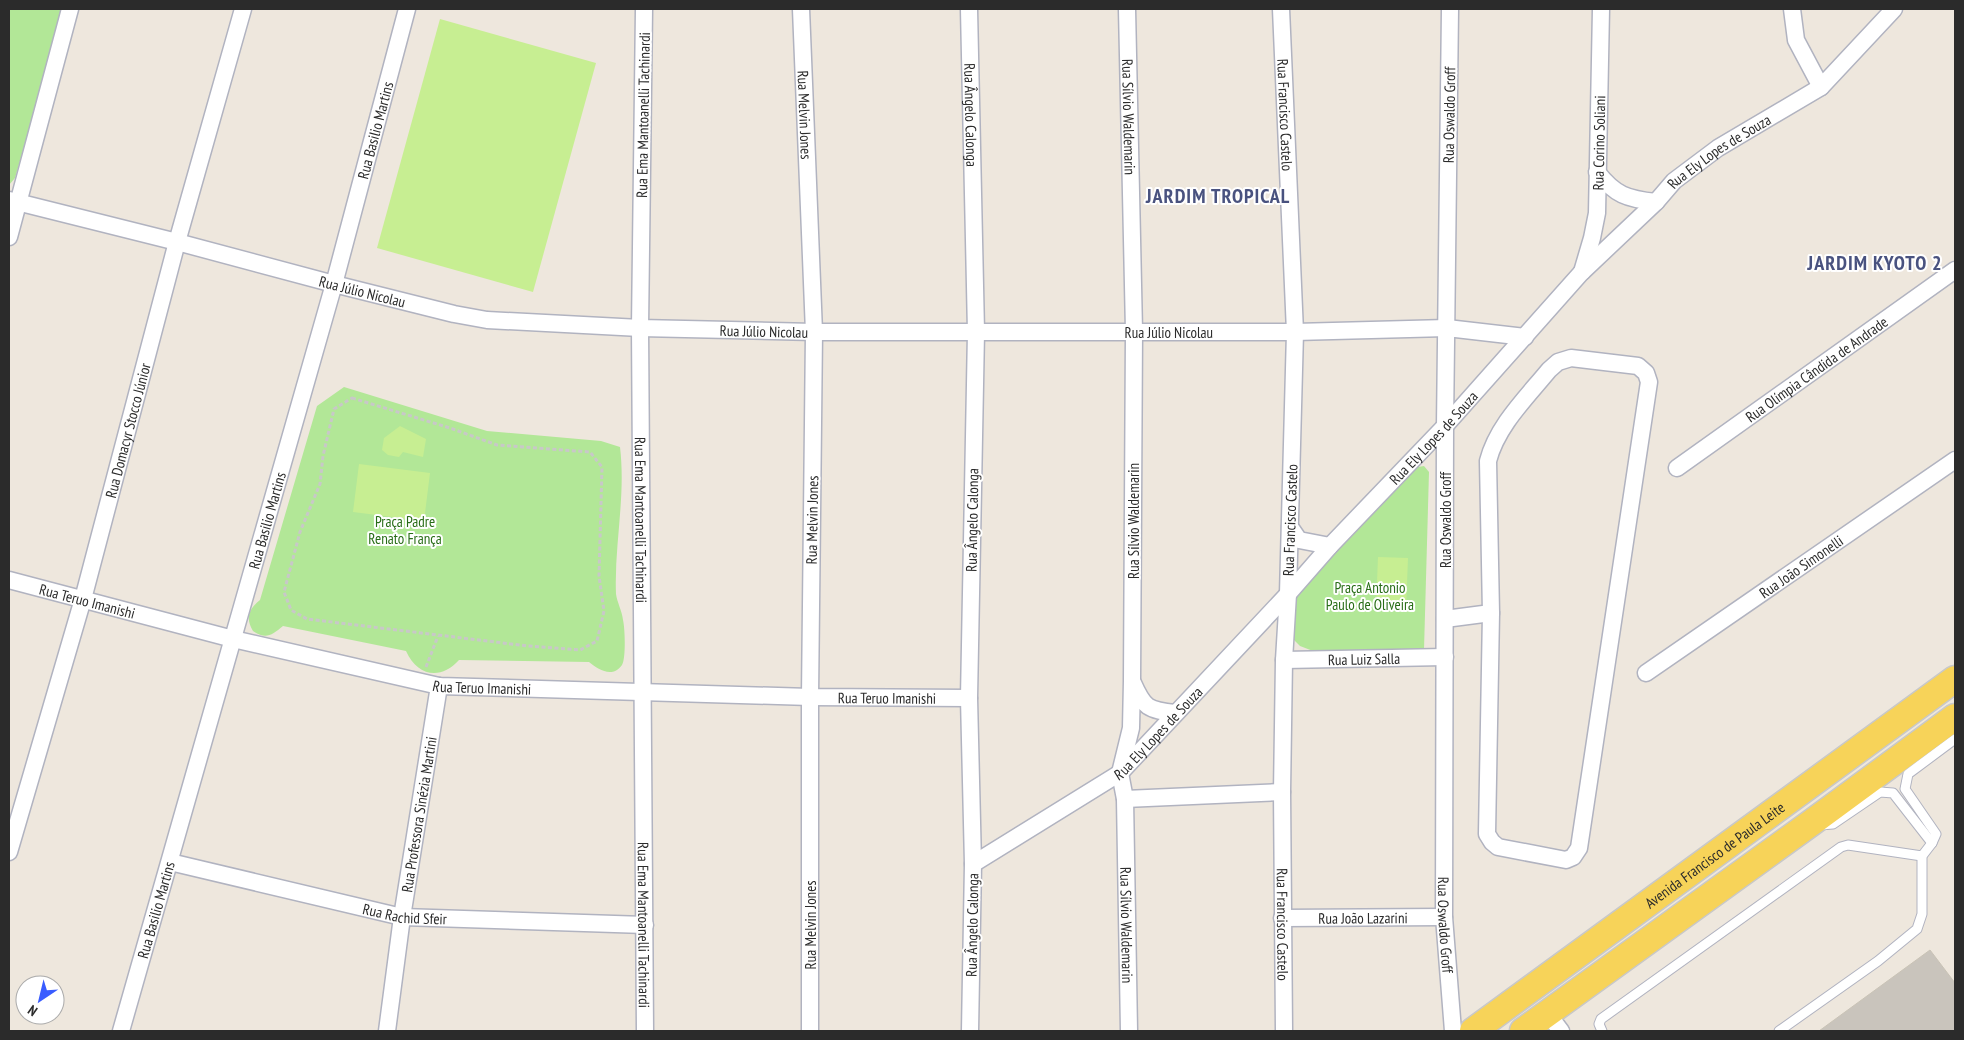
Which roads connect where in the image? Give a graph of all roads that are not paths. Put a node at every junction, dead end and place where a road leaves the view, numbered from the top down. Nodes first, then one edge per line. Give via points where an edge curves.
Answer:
1 (70, 9) edge
2 (243, 9) edge
3 (407, 9) edge
4 (644, 9) edge
5 (800, 9) edge
6 (969, 9) edge
7 (1127, 9) edge
8 (1281, 9) edge
9 (1450, 9) edge
10 (1601, 9) edge
11 (1792, 9) edge
12 (1894, 9) edge
13 (1821, 87) junction
14 (1597, 172) junction
15 (13, 201) edge
16 (1656, 202) junction
17 (9, 237) edge
18 (177, 242) junction
19 (1955, 270) edge
20 (1581, 274) junction
21 (334, 284) junction
22 (640, 328) junction
23 (1447, 328) junction
24 (814, 332) junction
25 (976, 332) junction
26 (1134, 332) junction
27 (1295, 332) junction
28 (1525, 337) junction
29 (1445, 426) junction
30 (1955, 460) edge
31 (1677, 468) dead end
32 (1290, 527) junction
33 (1330, 546) junction
34 (9, 580) edge
35 (1288, 594) junction
36 (82, 598) junction
37 (1491, 613) junction
38 (1445, 619) junction
39 (233, 640) junction
40 (1445, 657) junction
41 (1284, 660) junction
42 (1646, 673) dead end
43 (1955, 679) edge
44 (1132, 681) junction
45 (439, 686) junction
46 (642, 693) junction
47 (810, 697) junction
48 (969, 698) junction
49 (1176, 713) junction
50 (1955, 717) edge
51 (1874, 738) junction
52 (1955, 739) edge
53 (1892, 764) junction
54 (1120, 772) junction
55 (1282, 792) junction
56 (1125, 799) junction
57 (1812, 823) junction
58 (1932, 843) junction
59 (9, 852) edge
60 (1922, 856) junction
61 (170, 862) junction
62 (973, 864) junction
63 (402, 917) junction
64 (1282, 918) junction
65 (1444, 918) junction
66 (645, 925) junction
67 (1555, 1022) edge
68 (121, 1031) edge
69 (387, 1031) edge
70 (645, 1031) edge
71 (810, 1031) edge
72 (970, 1031) edge
73 (1129, 1031) edge
74 (1284, 1031) edge
75 (1453, 1031) edge
76 (1473, 1031) edge
77 (1523, 1031) edge
78 (1602, 1031) edge
79 (1779, 1031) edge

1 - 15 street
2 - 18 street, Rua Domacyr Stocco Júnior
3 - 21 street, Rua Basilio Martins
4 - 22 street, Rua Ema Mantoanelli Tachinardi
5 - 24 street, Rua Melvin Jones
6 - 25 street, Rua Ângelo Calonga
7 - 26 street, Rua Sílvio Waldemarin
8 - 27 street, Rua Francisco Castelo
9 - 23 street, Rua Oswaldo Groff
10 - 14 street, Rua Corino Soliani
11 - 13 street via 1796,40
12 - 13 street, Rua Ely Lopes de Souza
13 - 16 street, Rua Ely Lopes de Souza via 1718,148 1674,182
14 - 16 street via 1609,187 1623,195
14 - 20 street, Rua Corino Soliani via 1596,213
15 - 17 street
15 - 18 street, Rua Júlio Nicolau
16 - 20 street, Rua Ely Lopes de Souza
18 - 21 street, Rua Júlio Nicolau
18 - 36 street, Rua Domacyr Stocco Júnior
19 - 31 street, Rua Olímpia Cândida de Andrade
20 - 28 street, Rua Ely Lopes de Souza
21 - 22 street, Rua Júlio Nicolau via 487,320
21 - 39 street, Rua Basilio Martins
22 - 24 street, Rua Júlio Nicolau
22 - 46 street, Rua Ema Mantoanelli Tachinardi
23 - 27 street, Rua Júlio Nicolau
23 - 28 street, Rua Júlio Nicolau
23 - 29 street, Rua Oswaldo Groff
24 - 25 street, Rua Júlio Nicolau
24 - 47 street, Rua Melvin Jones
25 - 26 street, Rua Júlio Nicolau
25 - 48 street, Rua Ângelo Calonga
26 - 27 street, Rua Júlio Nicolau
26 - 44 street, Rua Sílvio Waldemarin
27 - 32 street, Rua Francisco Castelo
28 - 29 street, Rua Ely Lopes de Souza
29 - 33 street, Rua Ely Lopes de Souza
29 - 38 street, Rua Oswaldo Groff
30 - 42 street, Rua João Simonelli
32 - 33 street via 1299,540
32 - 35 street, Rua Francisco Castelo
33 - 35 street, Rua Ely Lopes de Souza
34 - 36 street, Rua Teruo Imanishi
35 - 41 street, Rua Francisco Castelo
35 - 49 street, Rua Ely Lopes de Souza
36 - 39 street, Rua Teruo Imanishi
36 - 59 street, Rua Domacyr Stocco Júnior
37 - 37 street via 1486,834 1498,847 1566,860 1573,857 1579,848 1647,392 1646,373 1638,366 1571,358 1558,362 1499,432 1488,461
37 - 38 street
38 - 40 street, Rua Oswaldo Groff
39 - 45 street, Rua Teruo Imanishi
39 - 61 street, Rua Basilio Martins
40 - 41 street, Rua Luiz Salla
40 - 65 street, Rua Oswaldo Groff
41 - 55 street, Rua Francisco Castelo
43 - 51 main road, Avenida Francisco de Paula Leite
44 - 49 street via 1142,702 1156,710
44 - 54 street, Rua Sílvio Waldemarin via 1131,728
45 - 46 street, Rua Teruo Imanishi
45 - 63 street, Rua Professora Sinézia Martini
46 - 47 street, Rua Teruo Imanishi
46 - 66 street, Rua Ema Mantoanelli Tachinardi
47 - 48 street, Rua Teruo Imanishi
47 - 71 street, Rua Melvin Jones
48 - 62 street, Rua Ângelo Calonga
49 - 54 street, Rua Ely Lopes de Souza
50 - 53 main road, Avenida Francisco de Paula Leite
51 - 53 main road
51 - 76 main road, Avenida Francisco de Paula Leite
52 - 58 lane via 1908,774 1906,782 1905,788 1936,834
53 - 57 main road, Avenida Francisco de Paula Leite
54 - 56 street, Rua Sílvio Waldemarin
54 - 62 street, Rua Ely Lopes de Souza
55 - 56 street
55 - 64 street, Rua Francisco Castelo
56 - 73 street, Rua Sílvio Waldemarin
57 - 58 lane via 1833,824 1886,791 1893,793
57 - 67 main road, Avenida Francisco de Paula Leite
58 - 60 lane
60 - 78 lane via 1848,845 1841,847 1601,1019
60 - 79 lane via 1922,914 1918,929
61 - 63 street, Rua Rachid Sfeir
61 - 68 street, Rua Basilio Martins
62 - 72 street, Rua Ângelo Calonga
63 - 66 street, Rua Rachid Sfeir
63 - 69 street, Rua Professora Sinézia Martini
64 - 65 street, Rua João Lazarini
64 - 74 street, Rua Francisco Castelo
65 - 75 street, Rua Oswaldo Groff
66 - 70 street, Rua Ema Mantoanelli Tachinardi
67 - 77 main road, Avenida Francisco de Paula Leite

